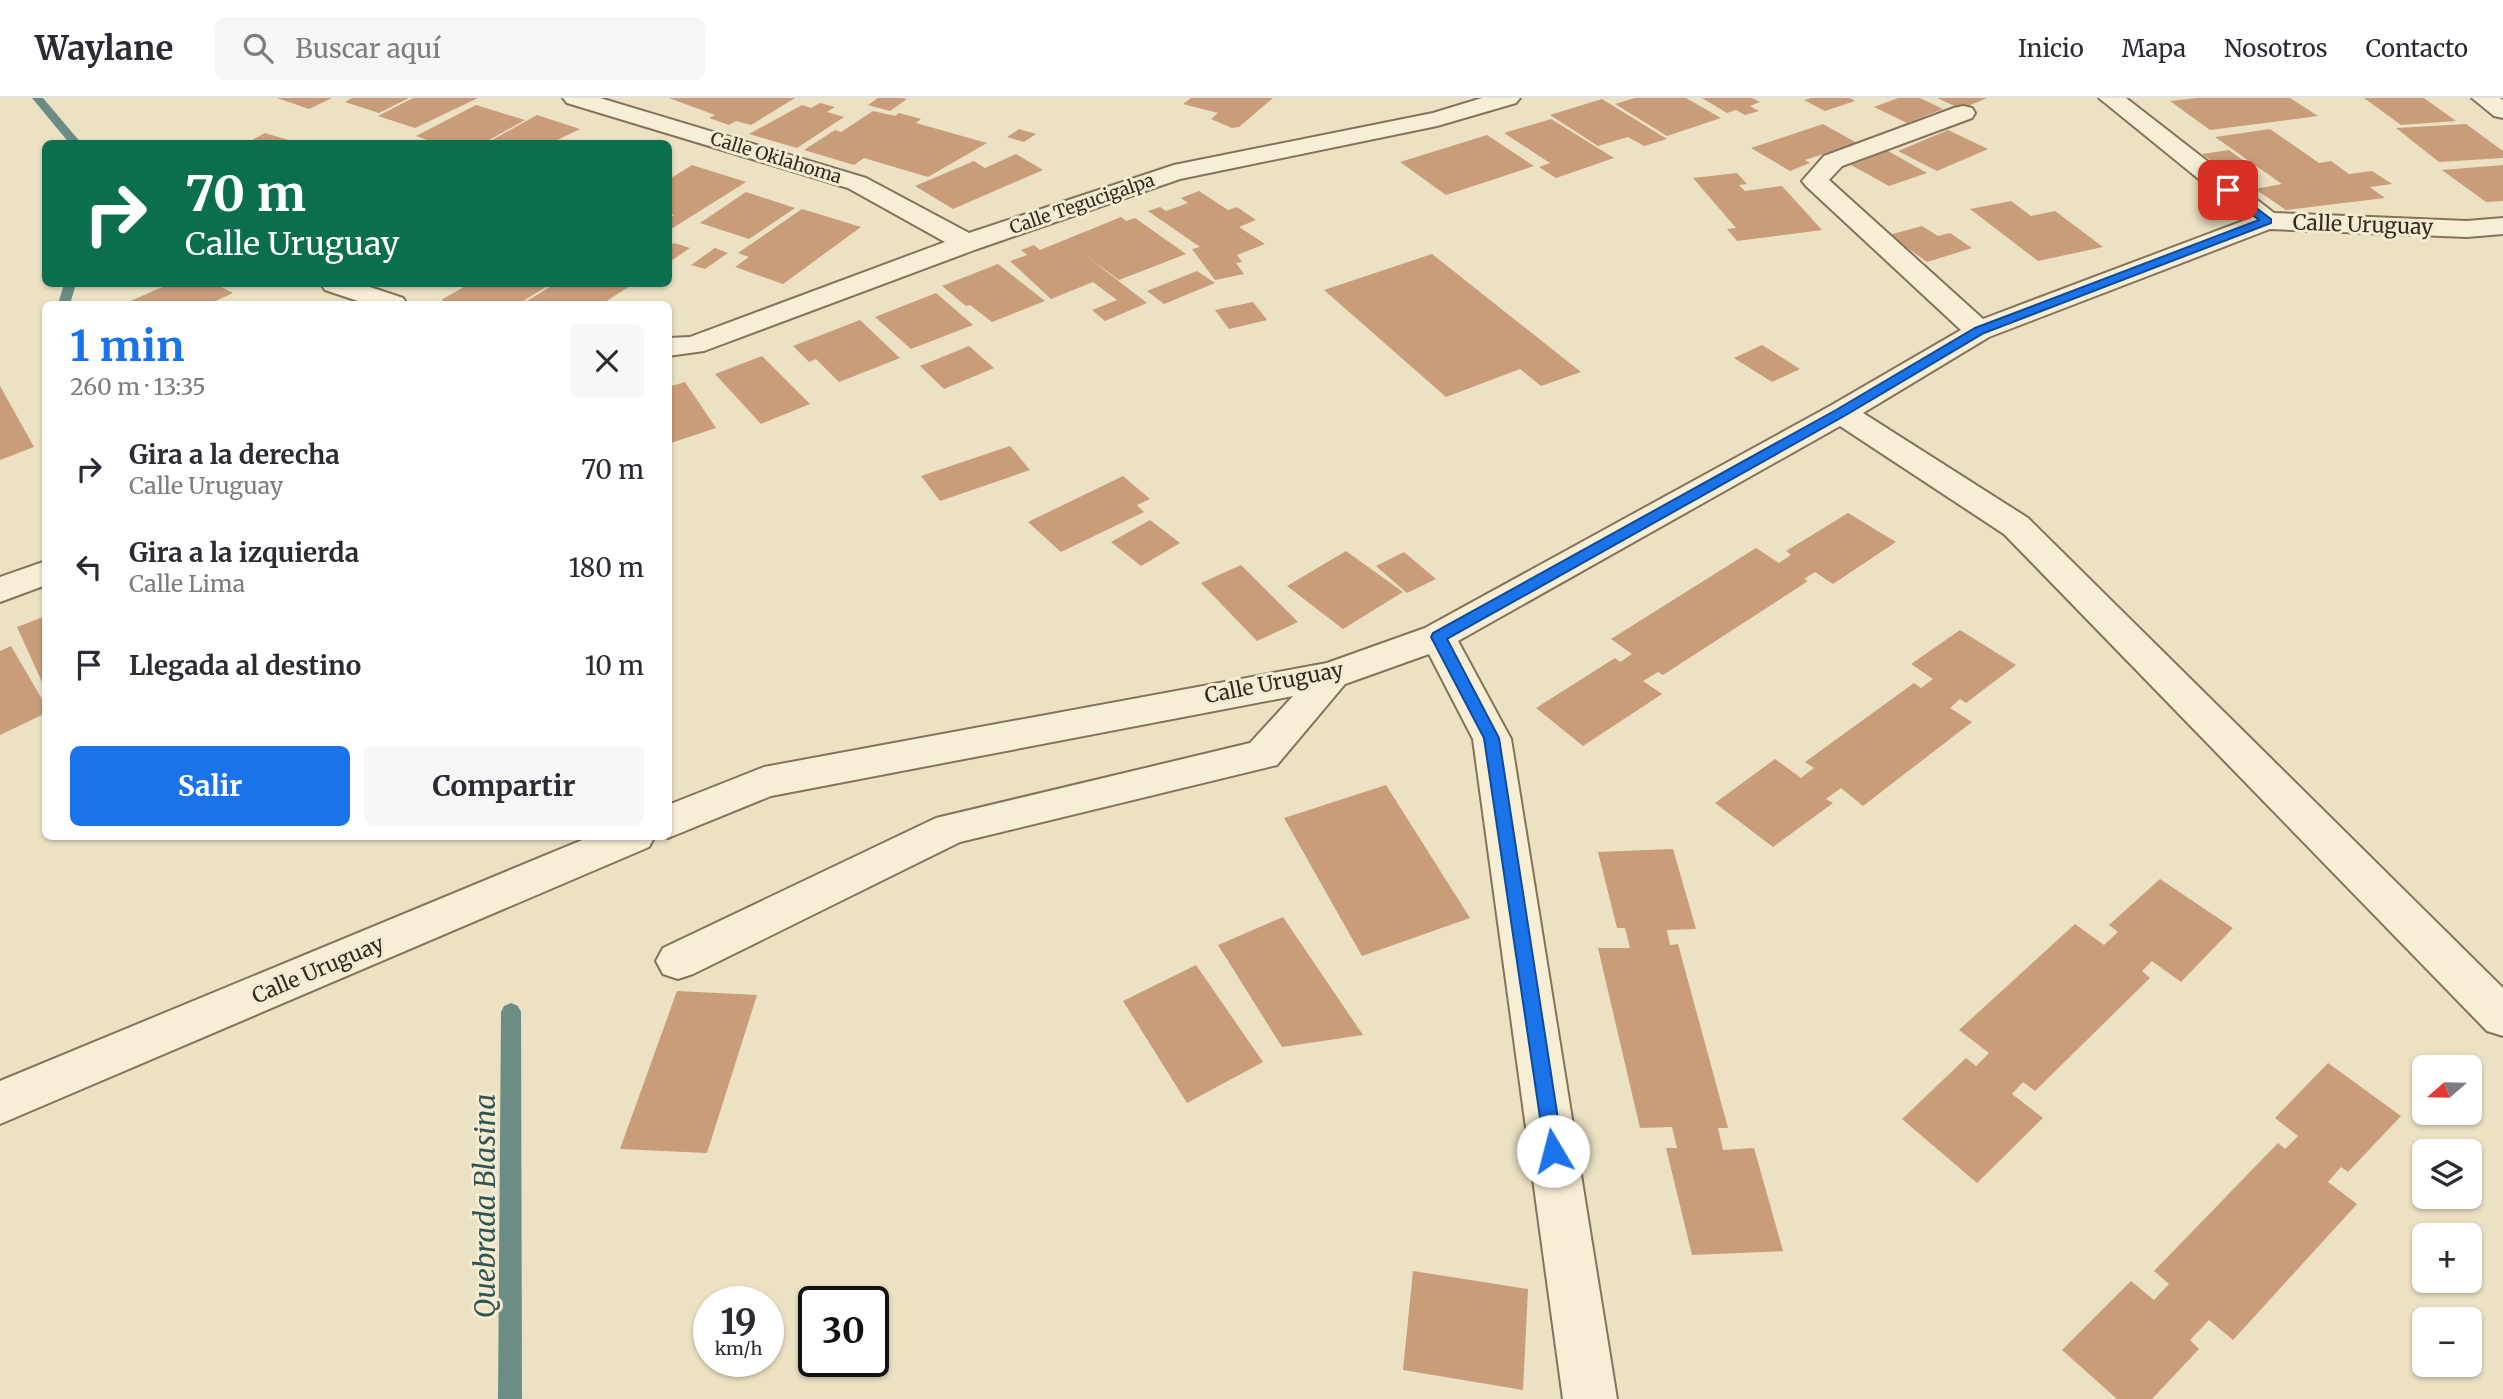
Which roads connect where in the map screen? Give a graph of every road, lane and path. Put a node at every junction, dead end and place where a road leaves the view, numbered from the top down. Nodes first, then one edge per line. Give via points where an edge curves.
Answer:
1 (575, 98) edge
2 (1508, 98) edge
3 (2111, 98) edge
4 (2484, 98) edge
5 (1404, 103) dead end
6 (2503, 111) edge
7 (1963, 113) dead end
8 (1437, 119) junction
9 (2267, 221) junction
10 (2503, 226) edge
11 (967, 243) junction
12 (344, 287) edge
13 (384, 301) edge
14 (1979, 331) junction
15 (672, 347) edge
16 (1841, 412) junction
17 (42, 574) edge
18 (0, 590) edge
19 (1438, 637) junction
20 (1332, 675) junction
21 (672, 820) edge
22 (625, 840) edge
23 (678, 961) dead end
24 (2503, 1017) edge
25 (0, 1103) edge
26 (1590, 1399) edge

1 - 11 street, Calle Oklahoma via 856,183
2 - 8 street, Calle Tegucigalpa
3 - 9 street
4 - 6 street
5 - 8 street
7 - 14 street via 1833,161 1815,181
8 - 11 street, Calle Tegucigalpa via 1174,173
9 - 10 street, Calle Uruguay via 2467,229
9 - 14 street, Calle Uruguay
11 - 15 street, Calle Tegucigalpa via 694,345
12 - 13 street
14 - 16 street, Calle Uruguay
16 - 19 street, Calle Uruguay
16 - 24 street via 2016,526
17 - 18 street
19 - 20 street, Calle Uruguay
19 - 26 street via 1492,738
20 - 21 street, Calle Uruguay via 764,782
20 - 23 street via 1263,755 950,829
22 - 25 street, Calle Uruguay

